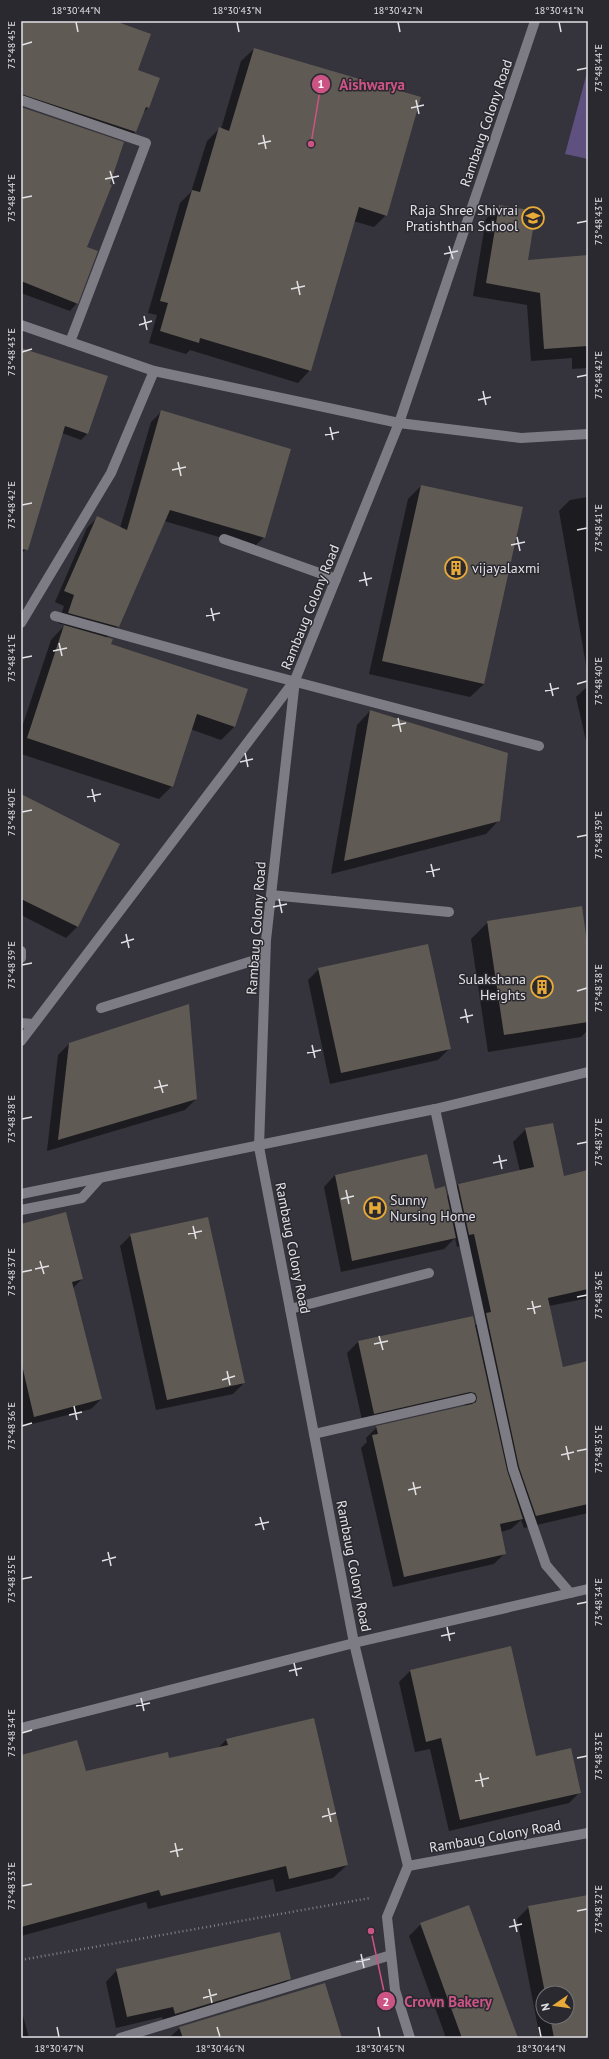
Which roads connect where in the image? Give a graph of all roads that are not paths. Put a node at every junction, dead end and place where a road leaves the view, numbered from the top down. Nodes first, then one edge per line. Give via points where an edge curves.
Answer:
1 (535, 21) edge
2 (21, 100) edge
3 (21, 325) edge
4 (70, 342) junction
5 (154, 371) junction
6 (399, 423) junction
7 (588, 434) edge
8 (224, 539) dead end
9 (336, 579) junction
10 (55, 616) dead end
11 (21, 623) edge
12 (295, 680) junction
13 (539, 746) dead end
14 (271, 895) junction
15 (449, 912) dead end
16 (21, 952) edge
17 (265, 957) junction
18 (21, 958) edge
19 (101, 1008) dead end
20 (21, 1023) edge
21 (33, 1024) junction
22 (21, 1041) edge
23 (588, 1072) edge
24 (436, 1109) junction
25 (259, 1147) junction
26 (100, 1178) junction
27 (21, 1194) edge
28 (21, 1210) edge
29 (429, 1273) dead end
30 (290, 1309) junction
31 (471, 1398) dead end
32 (314, 1434) junction
33 (588, 1589) edge
34 (570, 1593) junction
35 (354, 1643) junction
36 (21, 1728) edge
37 (588, 1833) edge
38 (408, 1866) junction
39 (391, 1955) junction
40 (120, 2038) edge
41 (410, 2038) edge

1 - 6 street, Rambaug Colony Road
2 - 4 street via 146,142
3 - 4 street
4 - 5 street
5 - 6 street
5 - 11 street via 111,473
6 - 7 street via 521,438
6 - 9 street, Rambaug Colony Road
8 - 9 street
9 - 12 street, Rambaug Colony Road
10 - 12 street
12 - 13 street
12 - 14 street, Rambaug Colony Road
12 - 21 street
14 - 15 street
14 - 17 street, Rambaug Colony Road
16 - 18 street
17 - 19 street
17 - 25 street, Rambaug Colony Road
20 - 21 street
21 - 22 street
23 - 24 street
24 - 25 street
24 - 34 street via 513,1469 546,1565
25 - 26 street
25 - 30 street, Rambaug Colony Road
26 - 27 street
26 - 28 street via 82,1198
29 - 30 street
30 - 32 street, Rambaug Colony Road
31 - 32 street
32 - 35 street, Rambaug Colony Road
33 - 34 street
34 - 35 street
35 - 36 street
35 - 38 street, Rambaug Colony Road
37 - 38 street, Rambaug Colony Road
38 - 39 street via 387,1917
39 - 40 street
39 - 41 street via 395,1990

